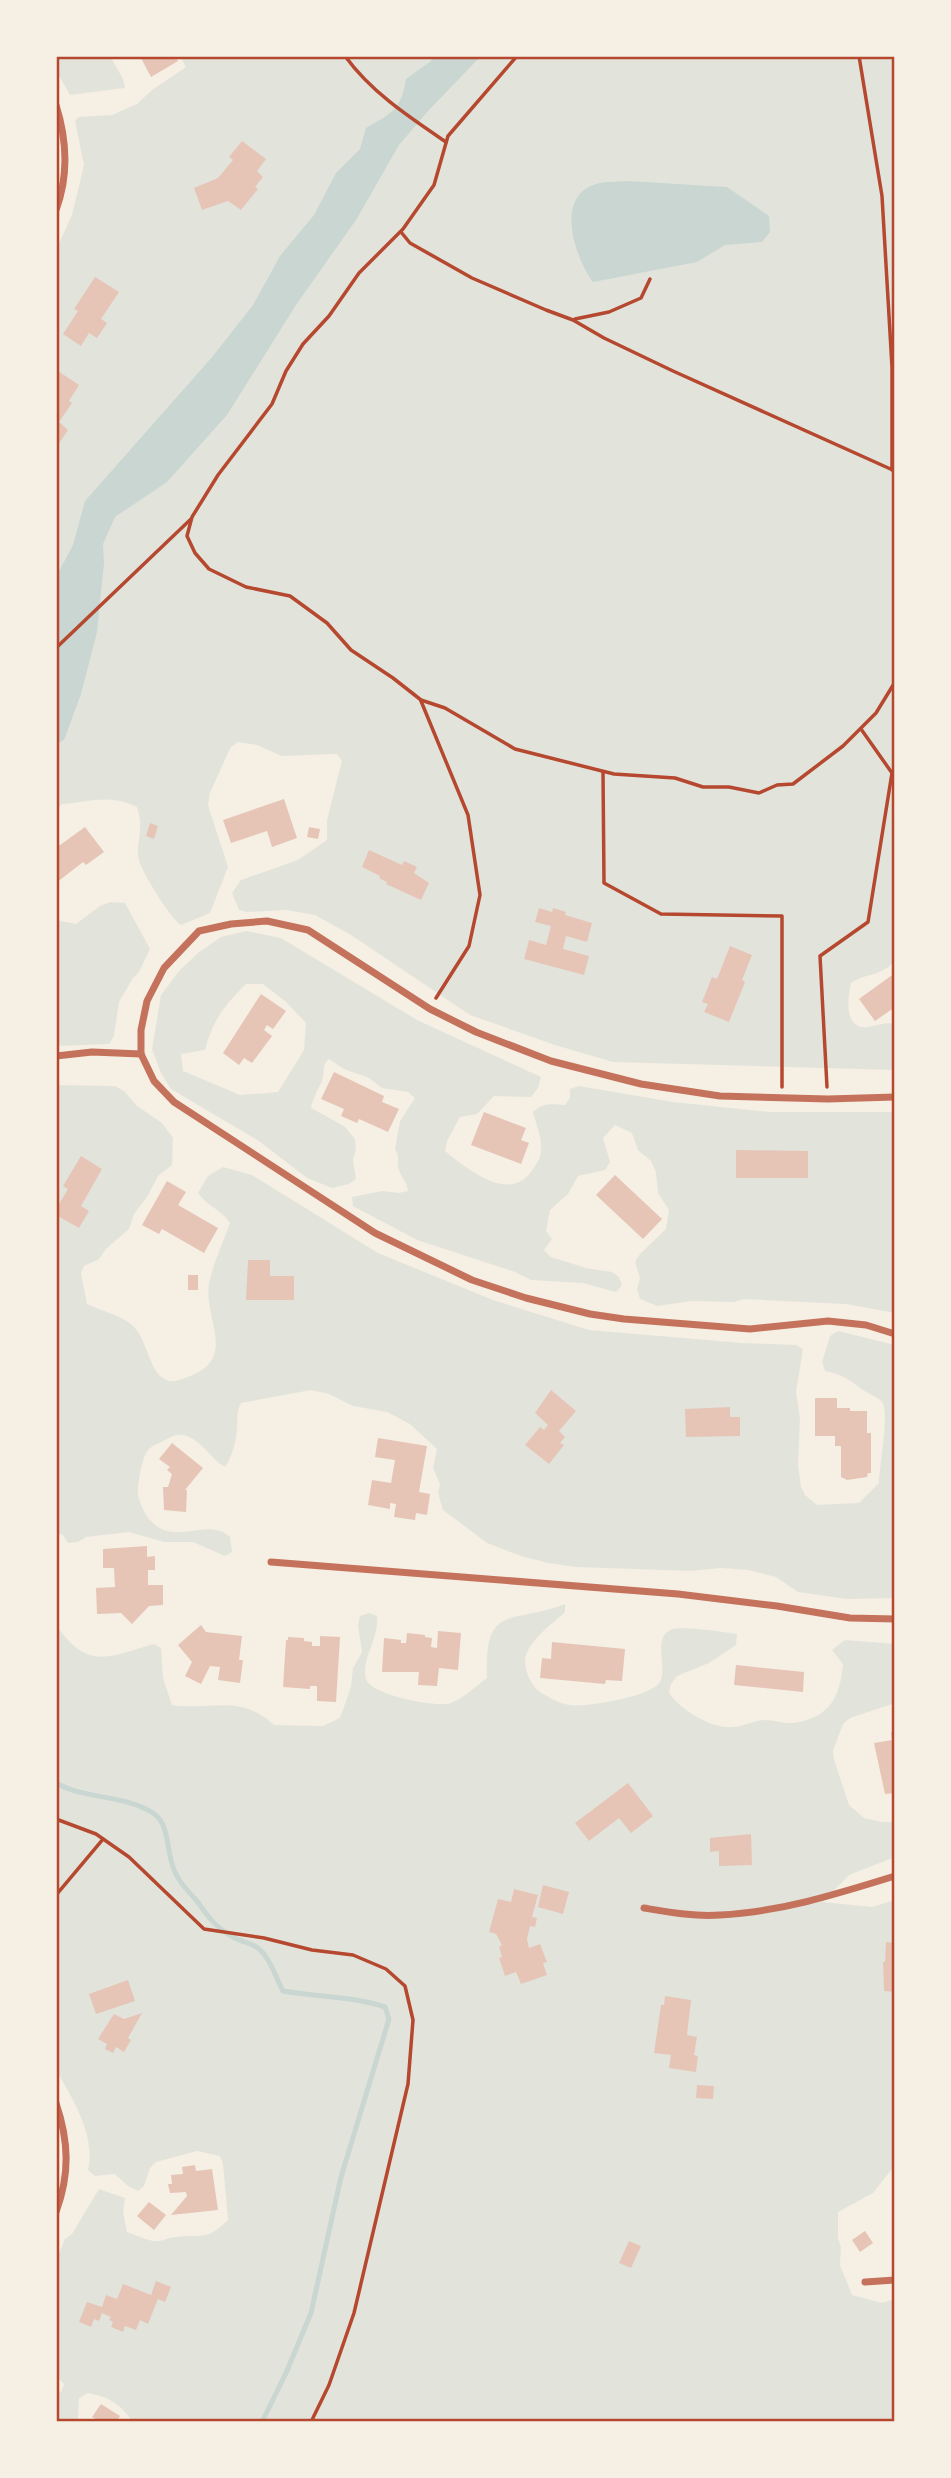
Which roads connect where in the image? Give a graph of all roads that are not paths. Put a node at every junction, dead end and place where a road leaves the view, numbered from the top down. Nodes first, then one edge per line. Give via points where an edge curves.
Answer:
1 (56, 105) edge
2 (56, 210) edge
3 (141, 1054) junction
4 (56, 1056) edge
5 (895, 1097) edge
6 (895, 1334) edge
7 (271, 1562) dead end
8 (895, 1619) edge
9 (895, 1876) edge
10 (644, 1908) dead end
11 (56, 2103) edge
12 (56, 2212) edge
13 (895, 2280) edge
14 (865, 2283) dead end

1 - 2 street via 66,152
3 - 4 street
3 - 5 street via 146,1001 164,968 199,931 267,920 309,930 430,1009 551,1061 641,1084 720,1096
3 - 6 street via 154,1081 174,1102 375,1233 472,1280 526,1298 624,1319 750,1329 828,1321
7 - 8 street via 678,1594 850,1618
9 - 10 street via 804,1903 754,1912 718,1916
11 - 12 street via 68,2160
13 - 14 street

